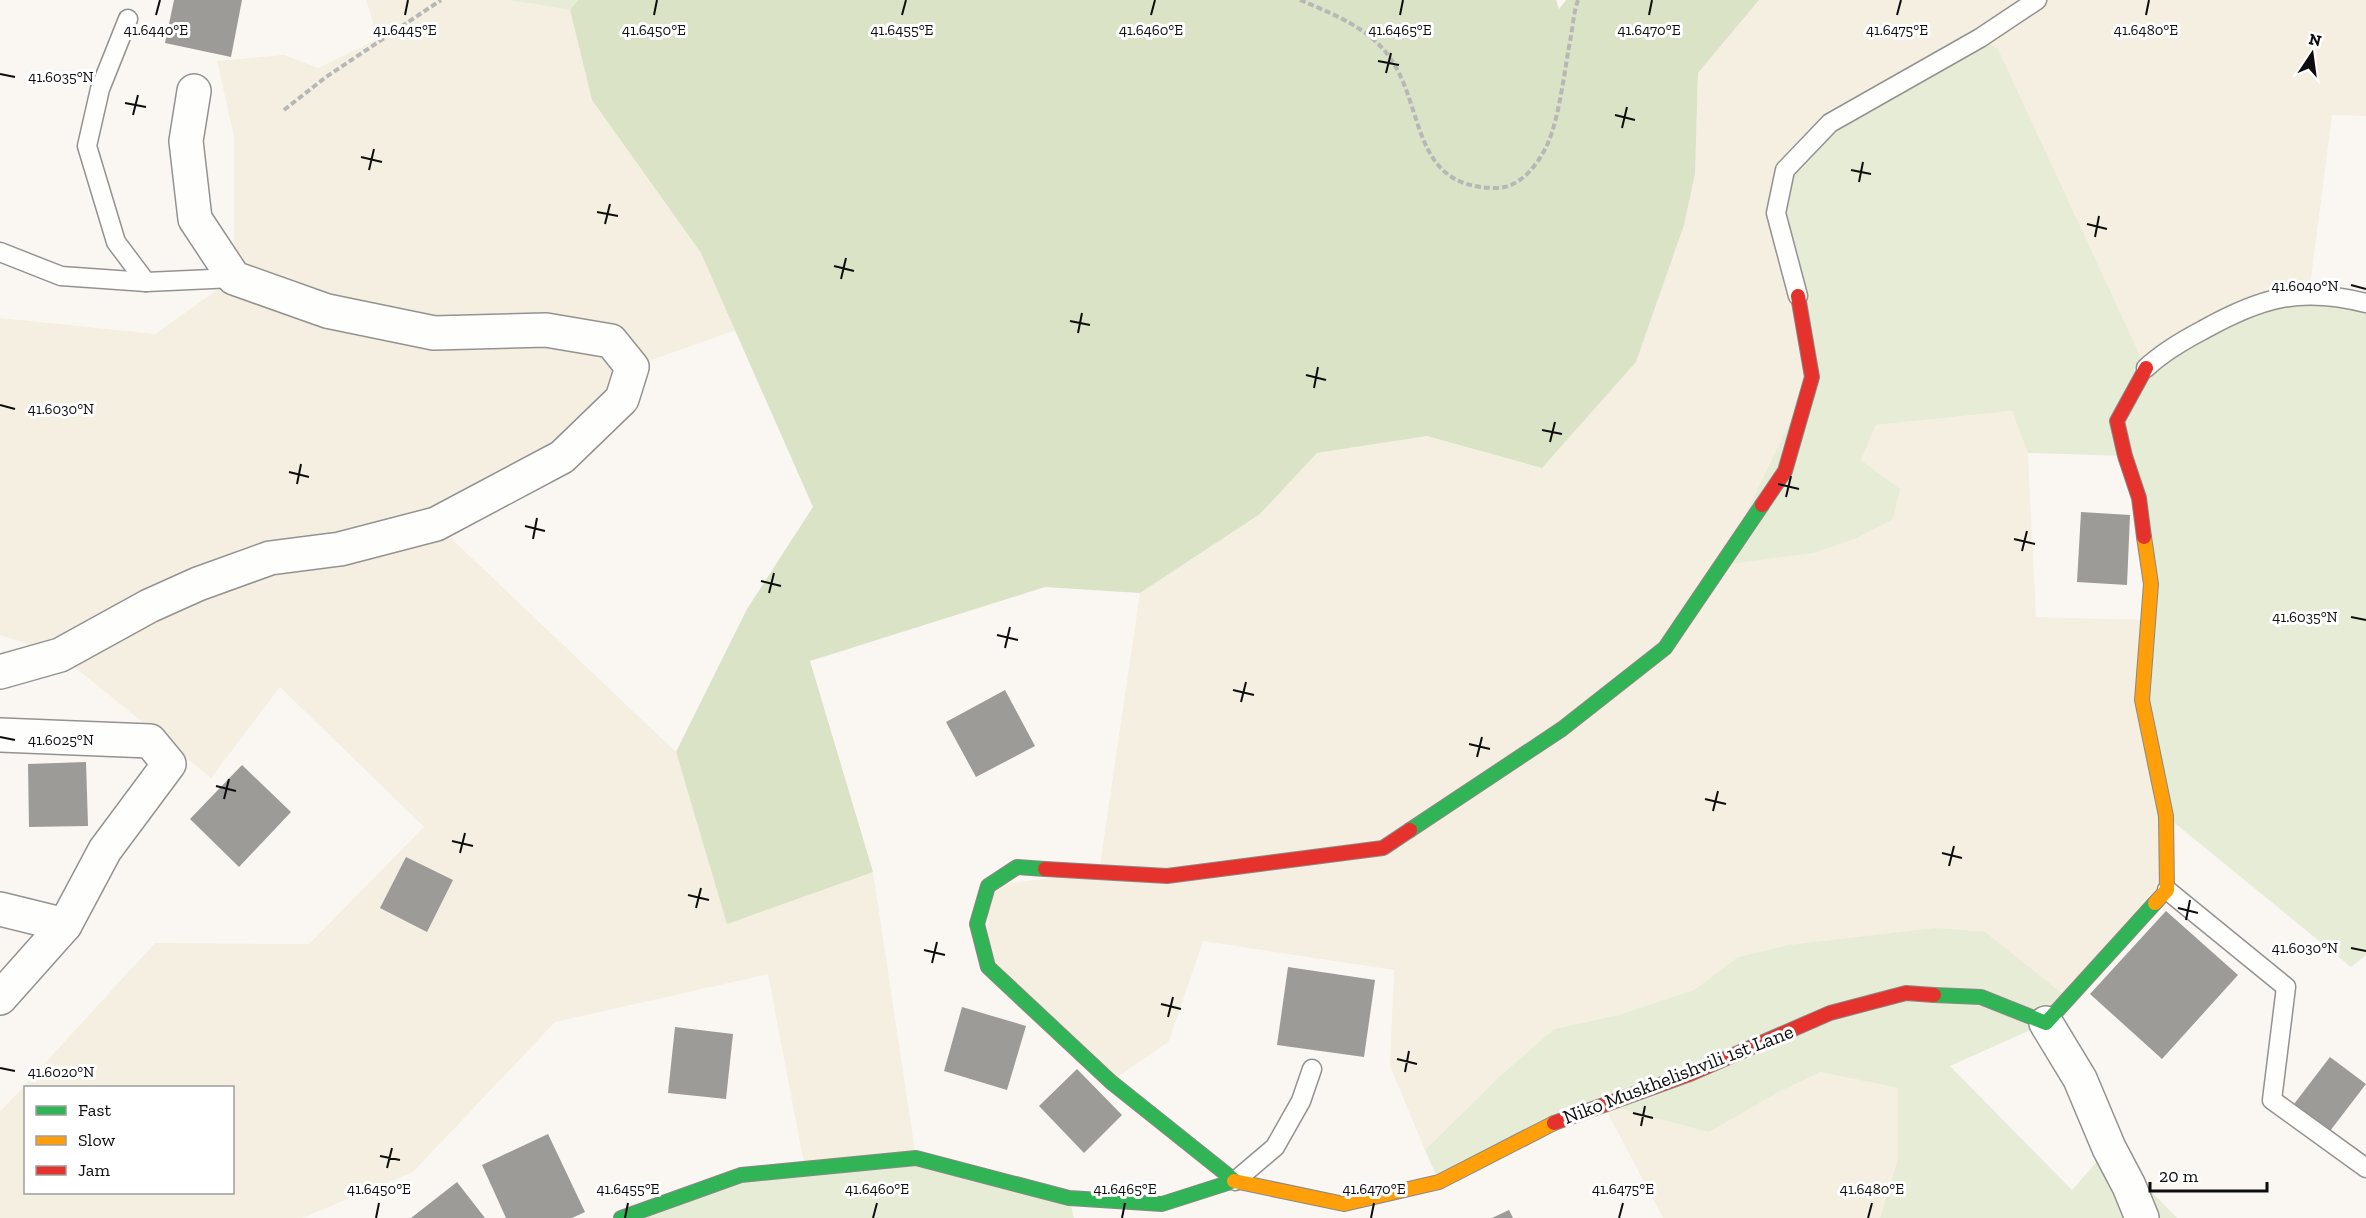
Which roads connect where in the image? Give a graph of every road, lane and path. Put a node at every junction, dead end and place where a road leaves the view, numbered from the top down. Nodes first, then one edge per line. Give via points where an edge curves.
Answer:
1 (441, 0) edge
2 (1300, 0) edge
3 (1578, 0) edge
4 (2037, 0) edge
5 (129, 19) dead end
6 (194, 91) dead end
7 (284, 110) dead end
8 (0, 252) edge
9 (234, 278) junction
10 (146, 282) junction
11 (1798, 296) joint
12 (2366, 303) edge
13 (2146, 368) joint
14 (0, 672) edge
15 (0, 735) edge
16 (2167, 890) junction
17 (0, 909) edge
18 (65, 925) junction
19 (0, 998) edge
20 (2046, 1023) junction
21 (1312, 1068) dead end
22 (2366, 1168) edge
23 (1235, 1181) junction
24 (621, 1218) edge
25 (2142, 1218) edge

1 - 7 path
2 - 3 path via 1334,14 1365,33 1387,53 1401,76 1426,149 1443,170 1480,188 1503,188 1521,179 1535,167 1549,141
4 - 11 lane via 1980,38 1830,123 1785,170 1776,213
5 - 10 lane via 100,89 87,146 116,242
6 - 9 street via 186,141 195,219
8 - 10 lane via 61,276
9 - 10 lane
9 - 14 street via 327,311 434,333 546,330 611,341 632,367 622,399 562,457 436,524 340,549 270,558 149,606 60,655
11 - 23 street via 1812,377 1785,471 1665,648 1562,729 1383,848 1167,876 1017,867 988,886 977,924 988,967 1111,1083
12 - 13 lane via 2306,295 2269,299 2237,311 2163,352
13 - 16 street via 2117,421 2139,498 2151,584 2142,700 2166,816
15 - 18 street via 150,741 169,764 105,850
16 - 20 street
16 - 22 lane via 2286,987 2271,1100
17 - 18 street
18 - 19 street
20 - 23 street, Niko Muskhelishvili 1st Lane via 1981,997 1906,993 1830,1013 1690,1074 1565,1117 1439,1182 1344,1204
20 - 25 street via 2080,1079
21 - 23 lane via 1301,1101 1275,1148
23 - 24 street, Niko Muskhelishvili 1st Lane via 1162,1204 1069,1198 916,1158 741,1175

